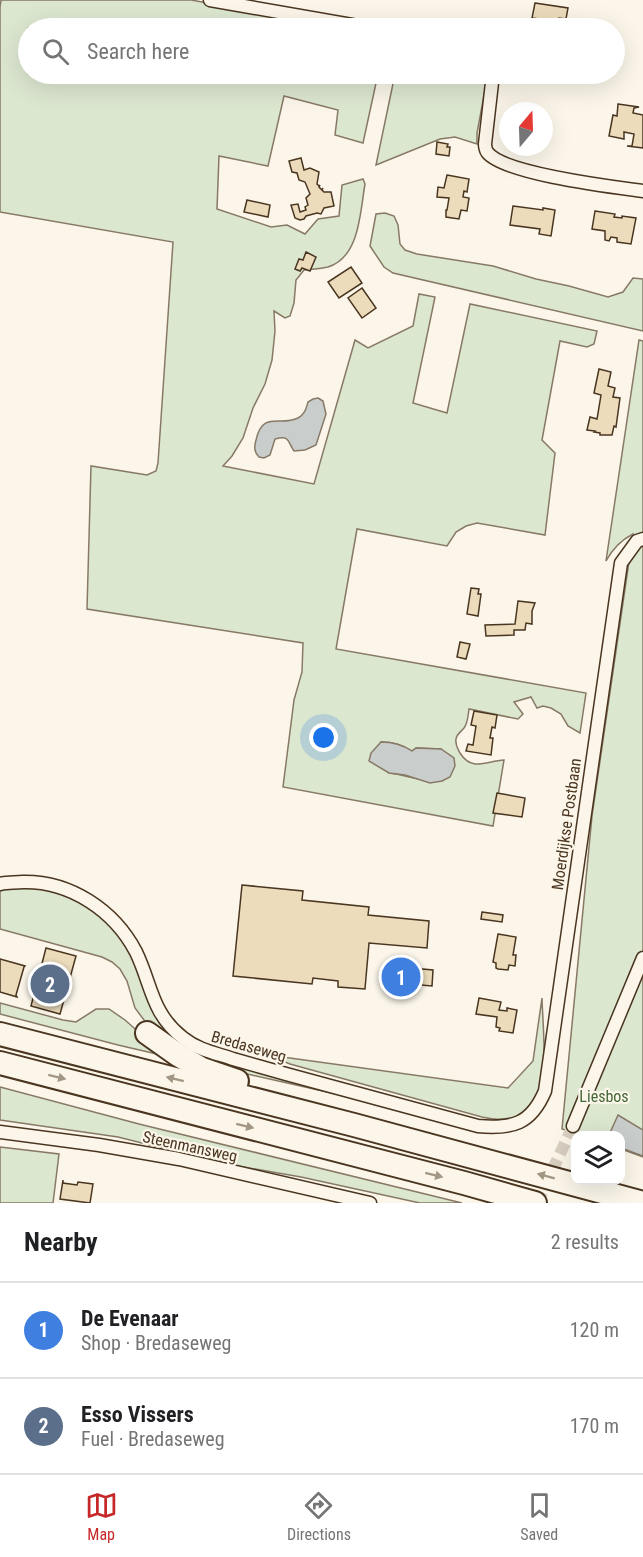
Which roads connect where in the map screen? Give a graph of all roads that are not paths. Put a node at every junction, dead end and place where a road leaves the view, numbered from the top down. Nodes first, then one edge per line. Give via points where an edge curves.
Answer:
1 (210, 0) edge
2 (312, 18) edge
3 (492, 84) edge
4 (643, 191) edge
5 (643, 539) edge
6 (0, 884) edge
7 (643, 958) edge
8 (147, 1033) dead end
9 (0, 1034) edge
10 (0, 1063) edge
11 (528, 1118) joint
12 (354, 1125) junction
13 (573, 1126) tunnel mouth
14 (0, 1132) edge
15 (370, 1203) edge
16 (535, 1203) edge
17 (643, 1203) edge

1 - 2 street
3 - 4 street via 485,144 496,160 534,173
5 - 11 street, Moerdijkse Postbaan via 637,541 621,563 545,1091
6 - 11 street, Bredaseweg via 56,885 84,897 105,912 131,944 155,1005 183,1038 199,1048 478,1126 510,1126
7 - 13 street
8 - 12 highway via 202,1069 290,1096
12 -> 9 highway
10 -> 16 highway
17 -> 12 highway
14 - 15 street, Steenmansweg via 179,1159

